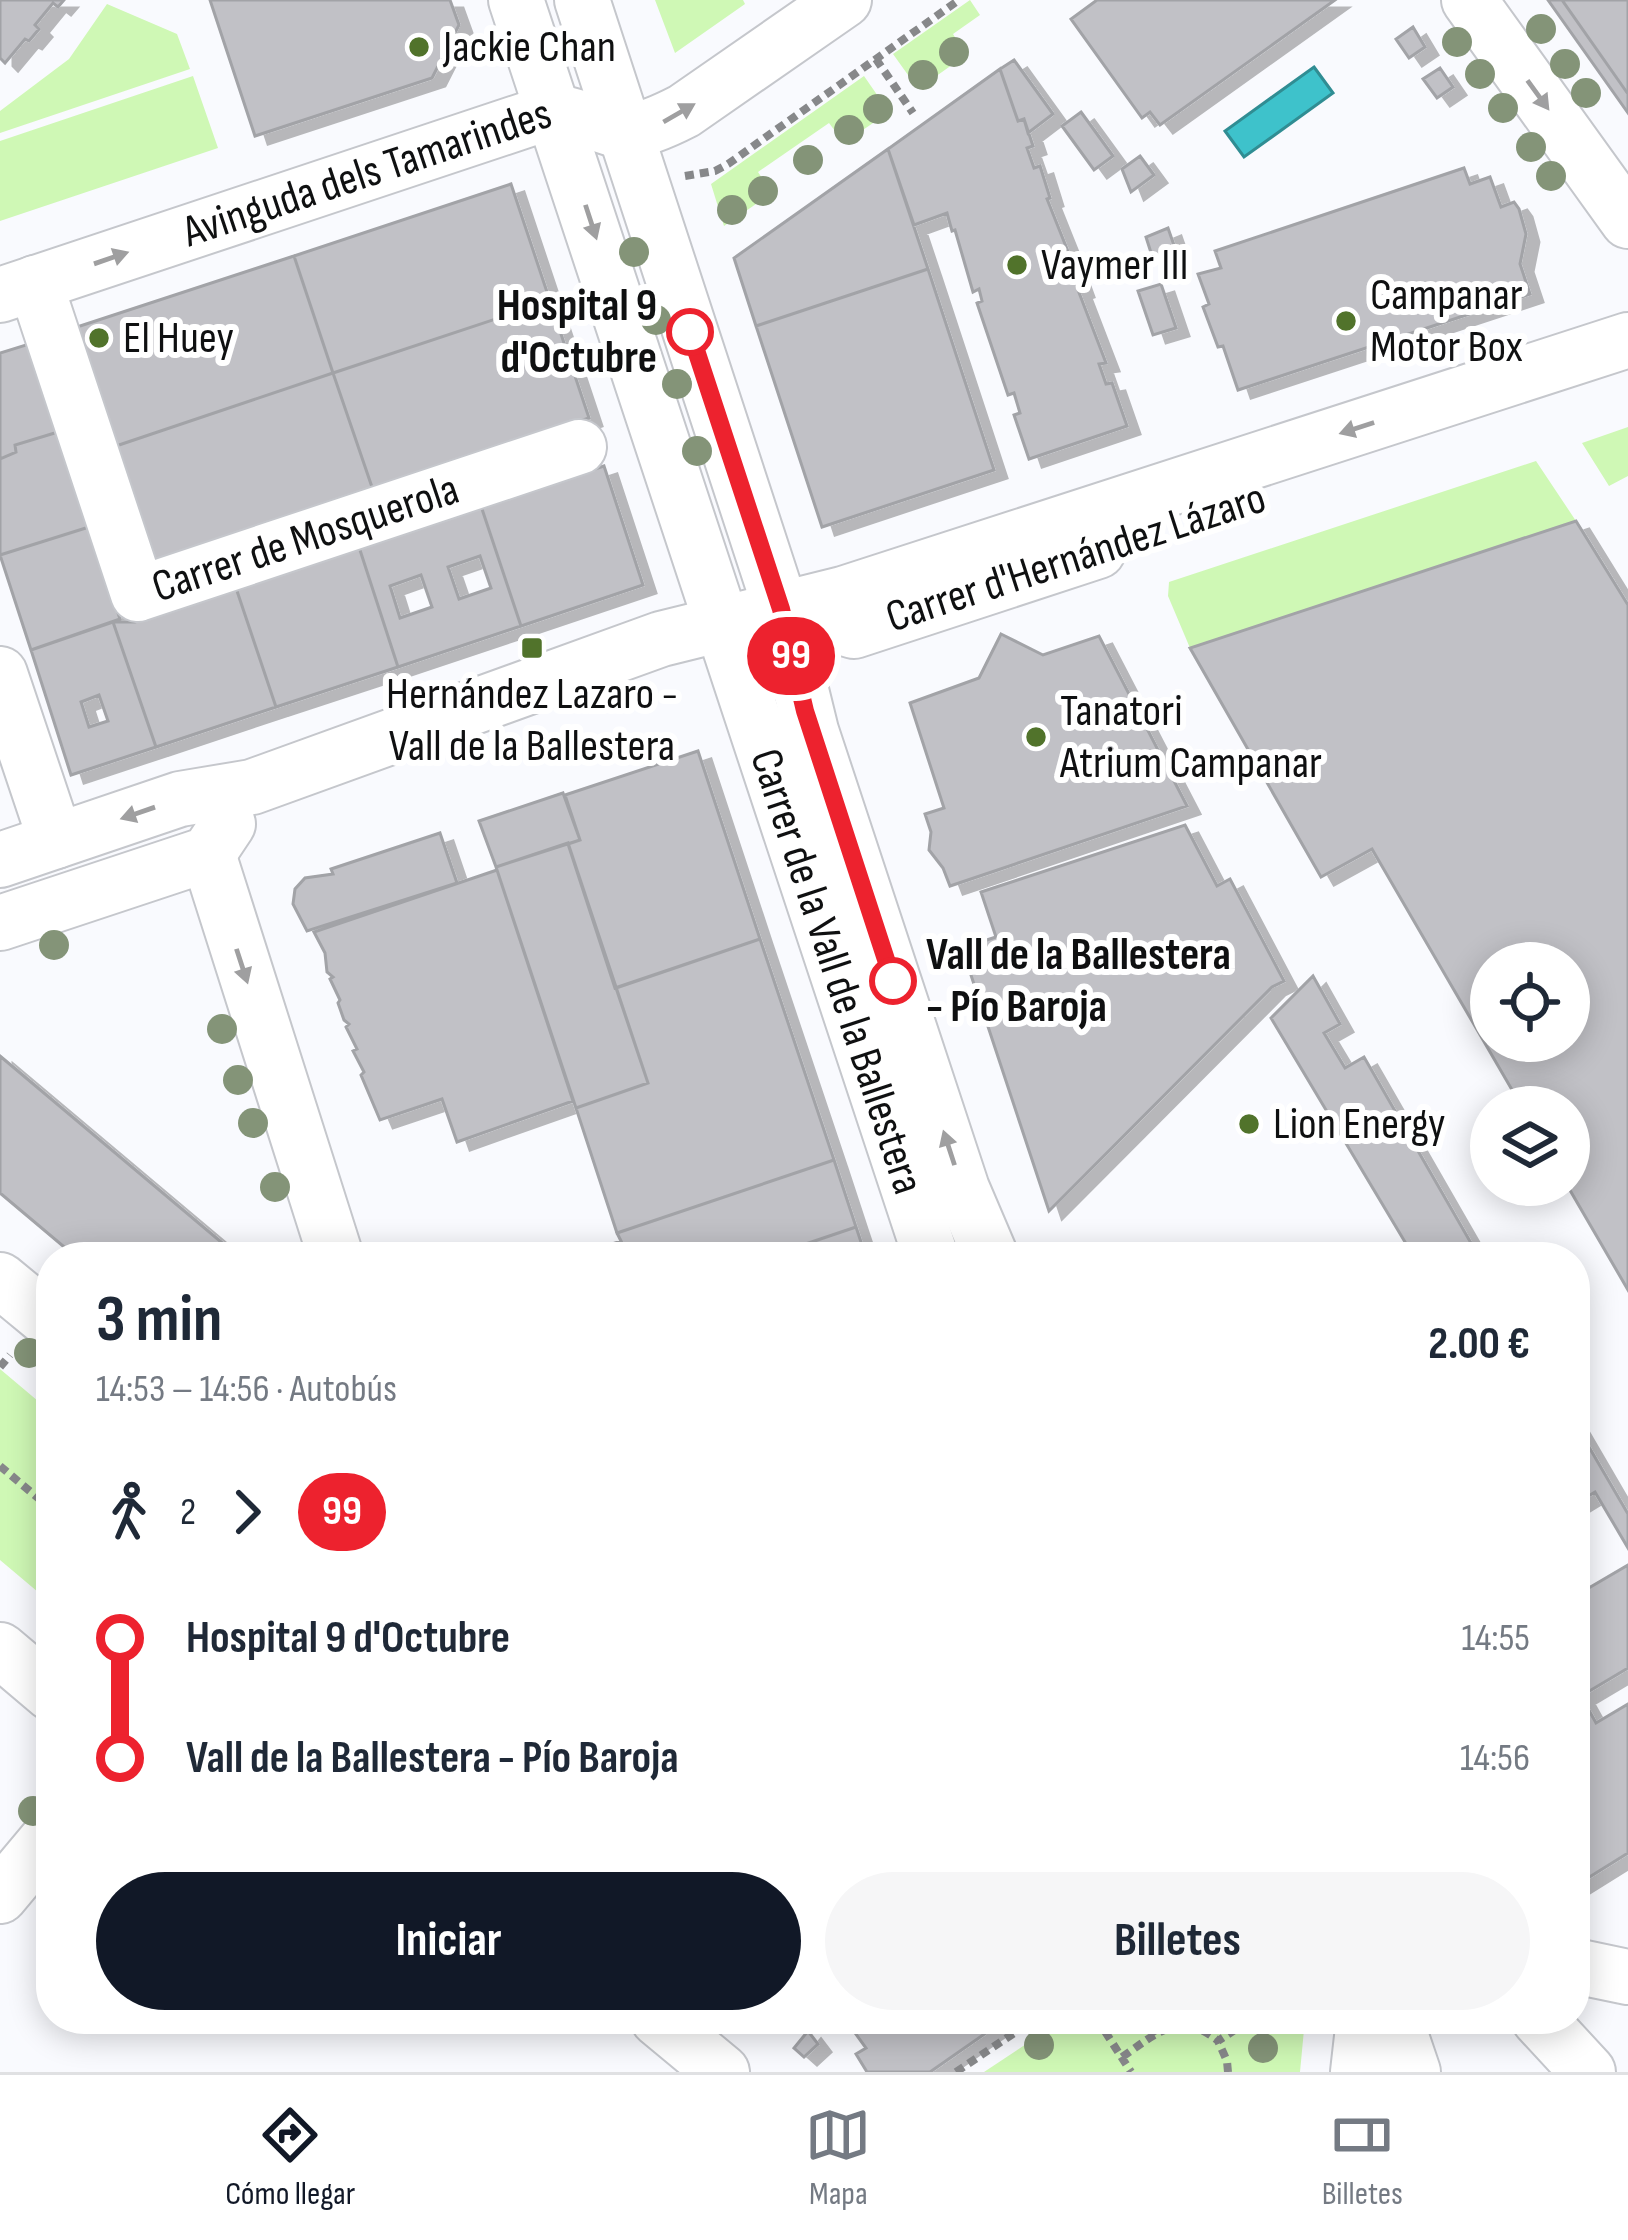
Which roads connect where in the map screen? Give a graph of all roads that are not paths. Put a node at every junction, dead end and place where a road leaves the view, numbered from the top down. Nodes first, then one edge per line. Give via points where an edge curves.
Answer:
1 (516, 0) edge
2 (582, 0) edge
3 (844, 0) edge
4 (1469, 0) edge
5 (553, 111) junction
6 (625, 134) junction
7 (1628, 221) edge
8 (17, 289) edge
9 (1628, 340) edge
10 (1628, 377) edge
11 (579, 447) dead end
12 (781, 609) junction
13 (722, 624) junction
14 (0, 674) edge
15 (252, 787) junction
16 (56, 841) junction
17 (208, 854) junction
18 (0, 860) edge
19 (0, 923) edge
20 (331, 1242) edge
21 (926, 1242) edge
22 (985, 1242) edge
23 (0, 1280) edge
24 (30, 1339) edge
25 (0, 1650) edge
26 (36, 1680) edge
27 (36, 1853) edge
28 (0, 1896) edge
29 (1590, 1969) edge
30 (1628, 1977) edge
31 (676, 2034) edge
32 (1362, 2034) edge
33 (1400, 2034) edge
34 (1553, 2034) edge
35 (722, 2072) edge
36 (1358, 2072) edge
37 (1413, 2072) edge
38 (1588, 2072) edge

1 - 5 street, Carrer de la Vall de la Ballestera
2 - 6 street, Carrer de la Vall de la Ballestera
6 -> 3 street via 684,111
4 -> 7 street
5 - 6 street, Avinguda dels Tamarindes
8 -> 5 street, Avinguda dels Tamarindes
5 -> 13 street, Carrer de la Vall de la Ballestera
6 - 12 street, Carrer de la Vall de la Ballestera
8 - 11 street, Carrer de Mosquerola via 138,594
9 -> 12 street
10 - 12 street, Carrer d'Hernández Lázaro via 854,631
12 - 13 street
22 -> 12 street, Carrer de la Vall de la Ballestera via 811,731
13 - 15 street
13 - 21 street, Carrer de la Vall de la Ballestera
14 - 16 street
15 -> 16 street via 180,799
15 - 17 street
16 - 18 street
17 - 19 street
17 -> 20 street
23 - 24 street
25 - 26 street
27 - 28 street
29 - 30 street
31 - 35 street
32 - 36 street
33 - 37 street
34 - 38 street

